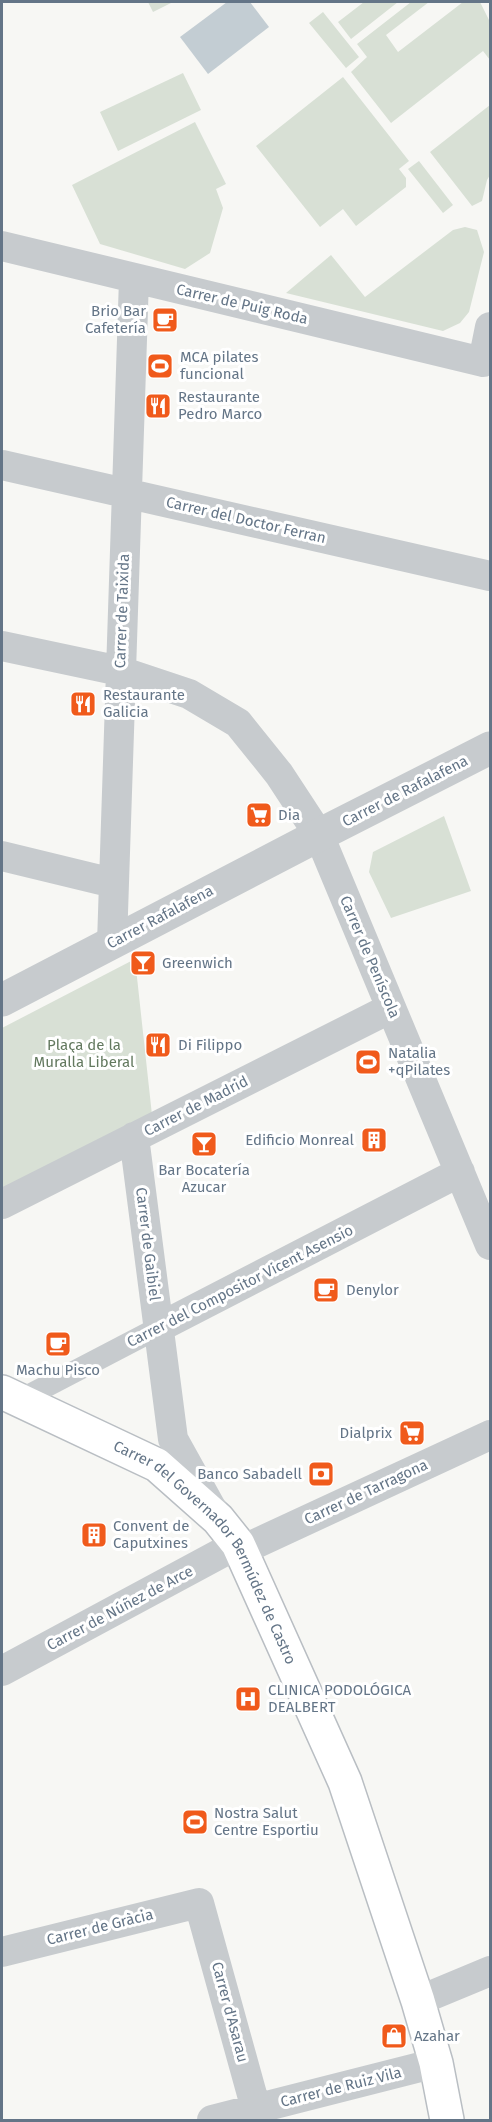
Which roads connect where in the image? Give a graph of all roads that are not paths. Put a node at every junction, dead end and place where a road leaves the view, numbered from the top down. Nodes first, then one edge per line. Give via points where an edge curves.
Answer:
1 (2, 246) edge
2 (134, 279) junction
3 (490, 327) edge
4 (487, 373) edge
5 (2, 465) edge
6 (126, 493) junction
7 (490, 576) edge
8 (2, 646) edge
9 (120, 671) junction
10 (490, 748) edge
11 (319, 834) junction
12 (2, 856) edge
13 (113, 883) junction
14 (112, 943) junction
15 (2, 1000) edge
16 (392, 1008) junction
17 (134, 1137) junction
18 (460, 1172) junction
19 (2, 1204) edge
20 (490, 1245) edge
21 (159, 1328) junction
22 (11, 1396) edge
23 (490, 1435) edge
24 (218, 1519) junction
25 (240, 1547) junction
26 (2, 1671) edge
27 (200, 1903) joint
28 (2, 1952) edge
29 (490, 1971) edge
30 (418, 2001) junction
31 (435, 2063) junction
32 (258, 2115) edge
33 (212, 2121) edge
34 (447, 2121) edge

1 - 2 street, Carrer de Puig Roda
2 - 4 street, Carrer de Puig Roda
2 - 6 street, Carrer de Taixida
3 - 4 street
5 - 6 street, Carrer del Doctor Ferran
6 - 7 street, Carrer del Doctor Ferran
6 - 9 street, Carrer de Taixida
8 - 9 street, Carrer de Peníscola
9 - 11 street, Carrer de Peníscola via 189,694 238,723 279,774
9 - 13 street, Carrer de Taixida
10 - 11 street, Carrer de Rafalafena
11 - 14 street, Carrer Rafalafena
11 - 16 street, Carrer de Peníscola
12 - 13 street
13 - 14 street, Carrer de Taixida
14 - 15 street, Carrer Rafalafena
16 - 17 street, Carrer de Madrid
16 - 18 street, Carrer de Peníscola
17 - 19 street, Carrer de Madrid
17 - 21 street, Carrer de Gaibiel
18 - 20 street, Carrer de Peníscola
18 - 21 street, Carrer del Compositor Vicent Asensio
21 - 22 street, Carrer del Compositor Vicent Asensio
21 - 24 street, Carrer de Gaibiel via 173,1439
22 - 24 main road, Carrer del Governador Bermúdez de Castro via 158,1465
23 - 25 street, Carrer de Tarragona
24 - 25 main road, Carrer del Governador Bermúdez de Castro
25 - 26 street, Carrer de Núñez de Arce
25 - 30 main road, Carrer del Governador Bermúdez de Castro via 345,1782
27 - 28 street, Carrer de Gràcia
27 - 32 street, Carrer d'Asarau
29 - 30 street
30 - 31 main road, Carrer del Governador Bermúdez de Castro
31 - 32 street, Carrer de Ruiz Vila
31 - 34 main road, Carrer del Governador Bermúdez de Castro
32 - 33 street, Carrer de Ruiz Vila

